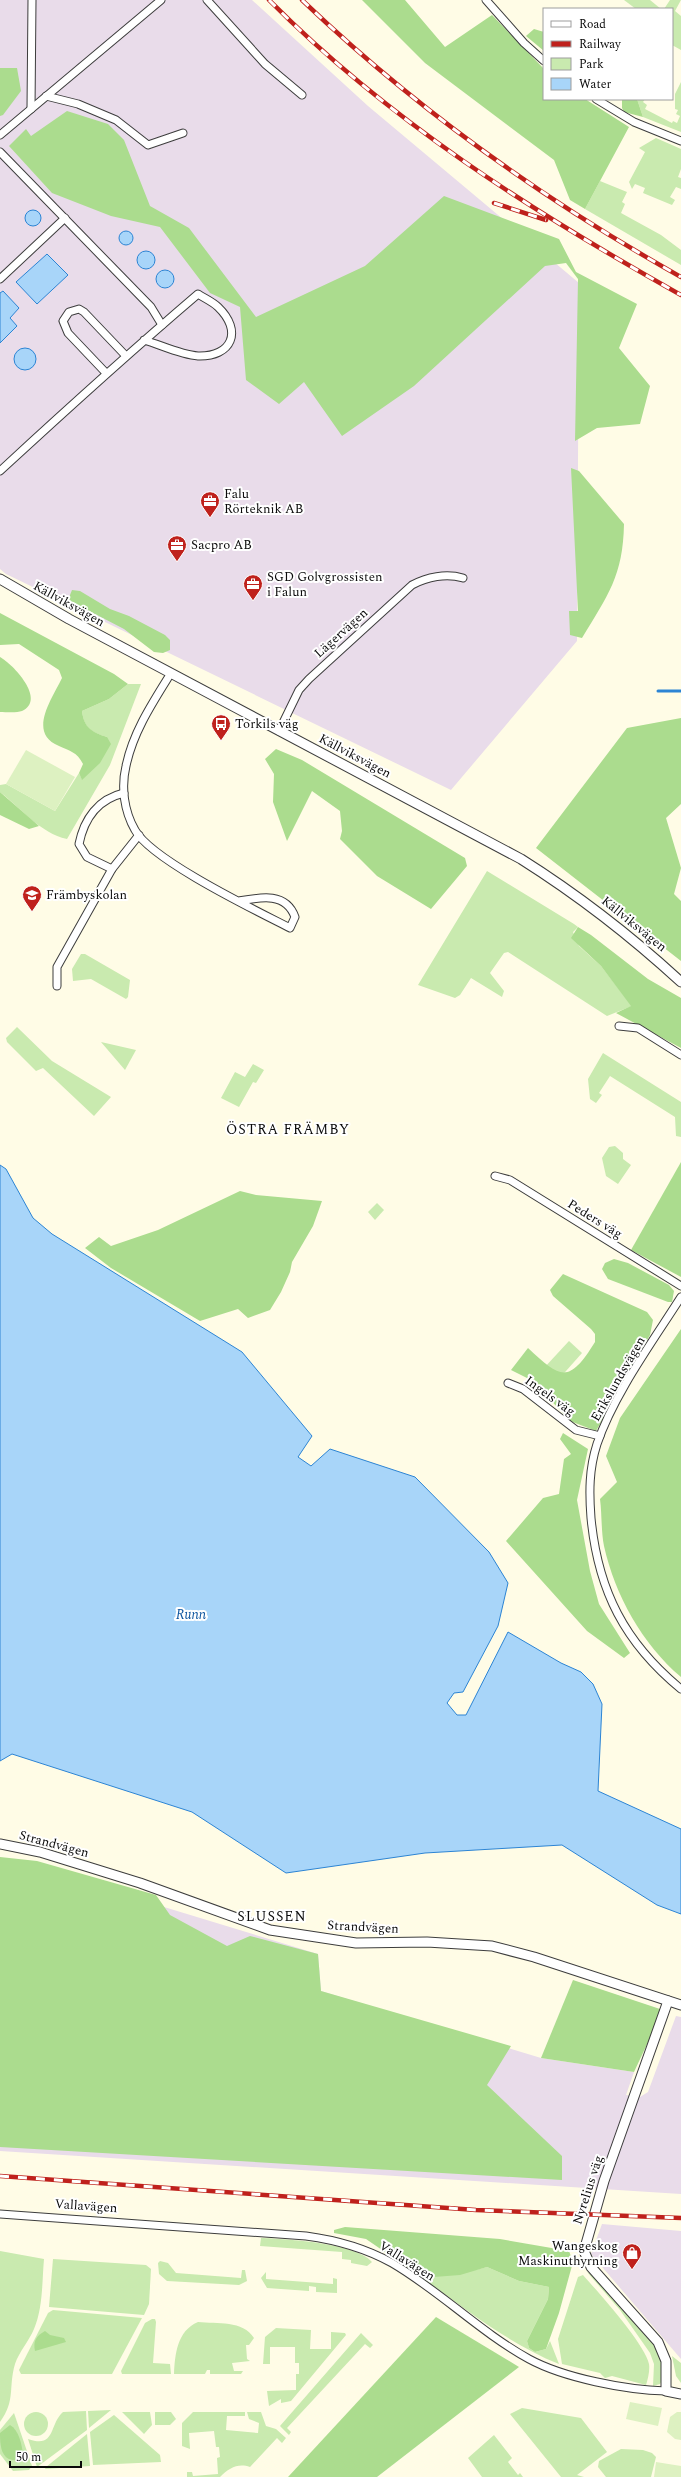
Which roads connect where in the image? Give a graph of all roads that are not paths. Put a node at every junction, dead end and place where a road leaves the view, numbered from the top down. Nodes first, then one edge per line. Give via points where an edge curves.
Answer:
1 (32, 0) edge
2 (161, 0) edge
3 (207, 0) edge
4 (486, 0) edge
5 (543, 60) edge
6 (302, 95) dead end
7 (46, 96) junction
8 (598, 100) edge
9 (31, 109) junction
10 (183, 133) dead end
11 (0, 135) edge
12 (681, 141) edge
13 (0, 152) edge
14 (64, 218) junction
15 (0, 279) edge
16 (162, 325) junction
17 (144, 340) junction
18 (126, 356) junction
19 (106, 373) junction
20 (0, 471) edge
21 (0, 578) edge
22 (462, 578) dead end
23 (170, 673) junction
24 (279, 730) junction
25 (124, 793) junction
26 (139, 835) junction
27 (112, 869) junction
28 (239, 901) junction
29 (681, 982) edge
30 (57, 986) dead end
31 (619, 1026) dead end
32 (681, 1055) edge
33 (495, 1176) dead end
34 (681, 1286) edge
35 (681, 1297) edge
36 (508, 1383) dead end
37 (600, 1436) junction
38 (681, 1689) edge
39 (0, 1844) edge
40 (668, 2001) junction
41 (681, 2005) edge
42 (0, 2214) edge
43 (666, 2390) junction
44 (681, 2394) edge

1 - 9 street
2 - 7 street
3 - 6 street via 265,64
4 - 5 street via 524,43
7 - 9 street
7 - 10 street via 78,104 116,120 148,146
8 - 12 street via 634,122
9 - 11 street
13 - 14 street
14 - 15 street
14 - 16 street via 151,307
16 - 17 street
16 - 17 street via 198,294 218,307 230,323 232,338 219,353 197,356
17 - 18 street
18 - 19 street
18 - 19 street via 84,312 79,309 69,312 63,321 68,333
19 - 20 street
21 - 23 street, Källviksvägen via 69,619
22 - 24 street, Lägervägen via 453,575 428,578 412,585 310,679 300,690
23 - 24 street, Källviksvägen
23 - 25 street via 144,717 133,742 126,767
24 - 29 street, Källviksvägen via 495,844 546,875 629,936
25 - 26 street via 125,805
25 - 27 street via 100,803 82,831 79,844 87,857
26 - 27 street
26 - 28 street via 166,859
27 - 30 street via 57,967
28 - 28 street via 270,898 284,900 292,908 295,917 290,928
31 - 32 street via 638,1028
33 - 34 street, Peders väg via 510,1180
35 - 37 street, Erikslundsvägen via 612,1408
36 - 37 street, Ingels väg via 523,1389 576,1430
37 - 38 street, Erikslundsvägen via 589,1488 593,1540 600,1574 628,1634 649,1660
39 - 40 street, Strandvägen via 40,1852 140,1883 270,1930 356,1943 427,1942 492,1946 534,1957
40 - 41 street, Strandvägen
40 - 43 street, Nyrelius väg via 604,2181 584,2250 591,2267 658,2342 666,2361
42 - 43 street, Vallavägen via 306,2236 341,2242 393,2264 530,2359 597,2382 647,2390
43 - 44 street, Vallavägen

